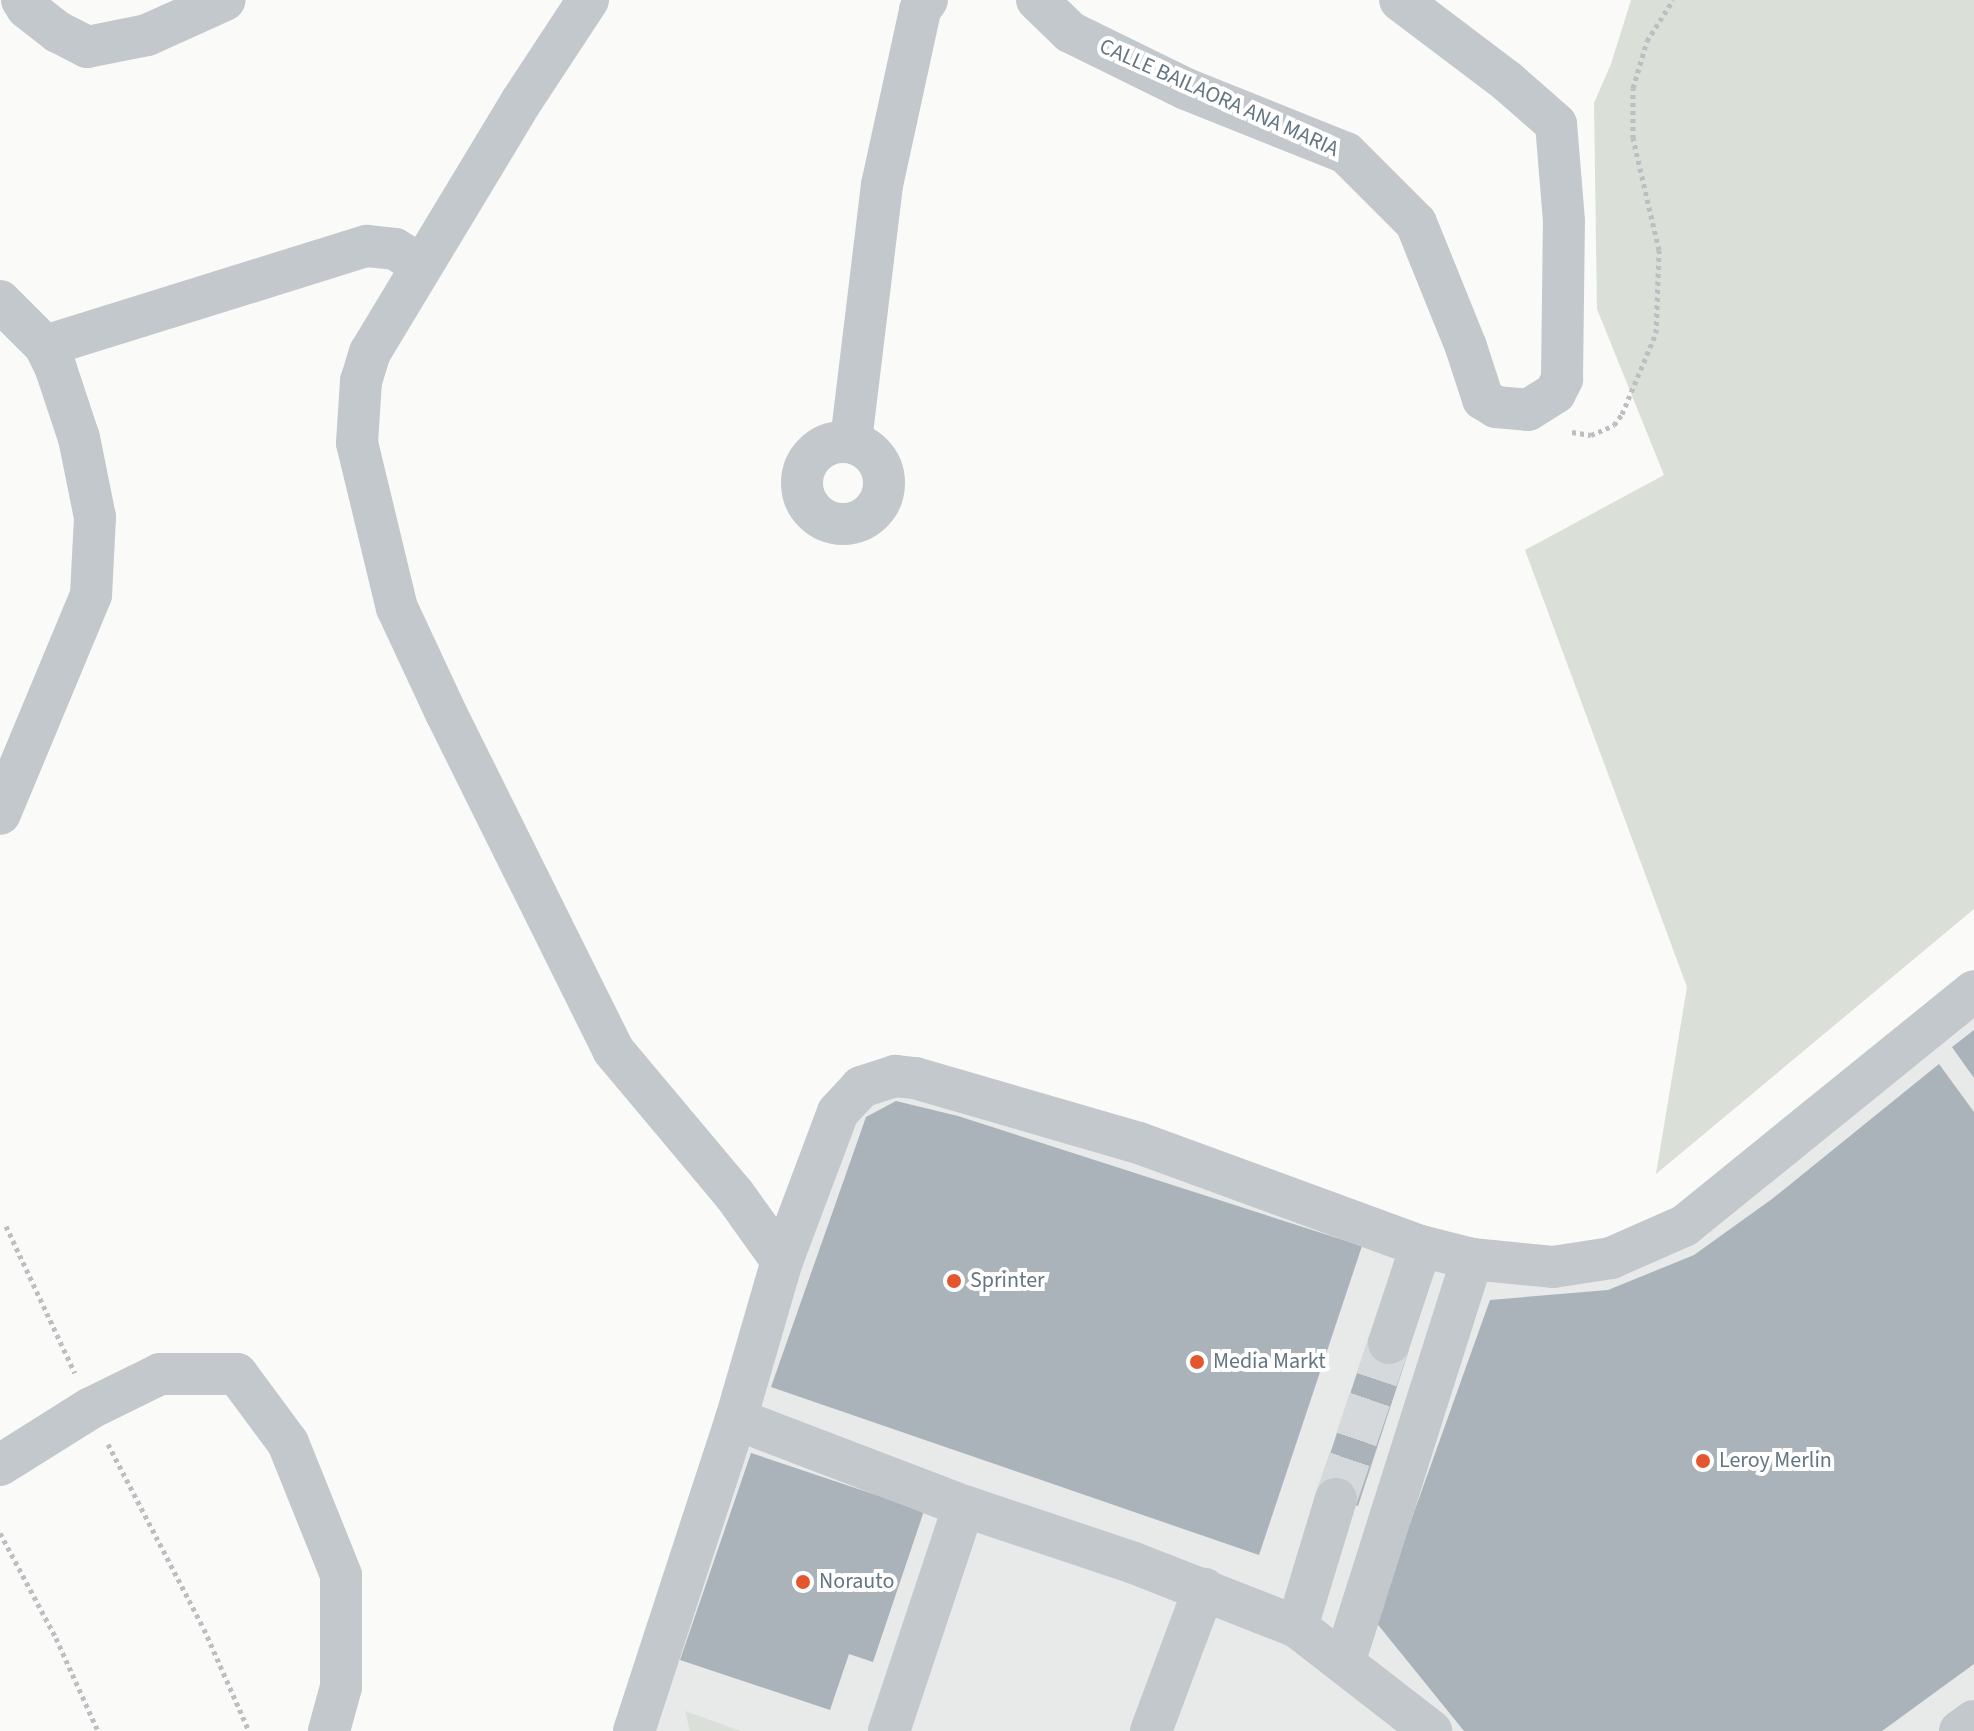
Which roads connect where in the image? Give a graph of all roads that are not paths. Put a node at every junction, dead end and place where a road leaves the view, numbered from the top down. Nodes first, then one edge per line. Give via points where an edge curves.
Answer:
1 (22, 0) edge
2 (225, 0) edge
3 (588, 0) edge
4 (927, 0) edge
5 (1037, 0) edge
6 (1400, 0) edge
7 (421, 265) junction
8 (0, 301) edge
9 (45, 346) junction
10 (851, 441) dead end
11 (0, 814) edge
12 (1974, 991) edge
13 (1421, 1246) junction
14 (1472, 1259) junction
15 (782, 1261) junction
16 (1389, 1343) tunnel mouth
17 (736, 1419) junction
18 (0, 1465) edge
19 (1336, 1499) tunnel mouth
20 (964, 1506) junction
21 (1204, 1589) junction
22 (1297, 1627) junction
23 (1344, 1663) junction
24 (1974, 1721) edge
25 (636, 1729) edge
26 (329, 1731) edge
27 (889, 1731) edge
28 (1151, 1731) edge
29 (1431, 1731) edge
30 (1960, 1731) edge

1 - 2 street via 58,32 87,47 147,35
3 - 7 street
4 - 10 street via 920,10 882,185
5 - 6 street, CALLE BAILAORA ANA MARIA via 1070,32 1186,89 1346,153 1416,223 1483,399 1512,411 1528,410 1543,403 1562,379 1564,221 1556,124
7 - 9 street via 395,249 367,246
7 - 15 street via 370,352 357,411 357,443 397,608 613,1050 734,1194
8 - 9 street
9 - 11 street via 79,438 95,517 91,595
12 - 14 street via 1684,1226 1611,1258 1553,1267
13 - 14 street
13 - 15 street via 1139,1143 895,1076 861,1087 838,1112
13 - 16 street
14 - 23 street
15 - 17 street
17 - 20 street
17 - 25 street
18 - 26 street via 91,1408 160,1374 237,1374 288,1443 341,1575 341,1687
19 - 22 street
20 - 21 street
20 - 27 street
21 - 22 street
21 - 28 street
22 - 23 street
23 - 29 street
24 - 30 street

